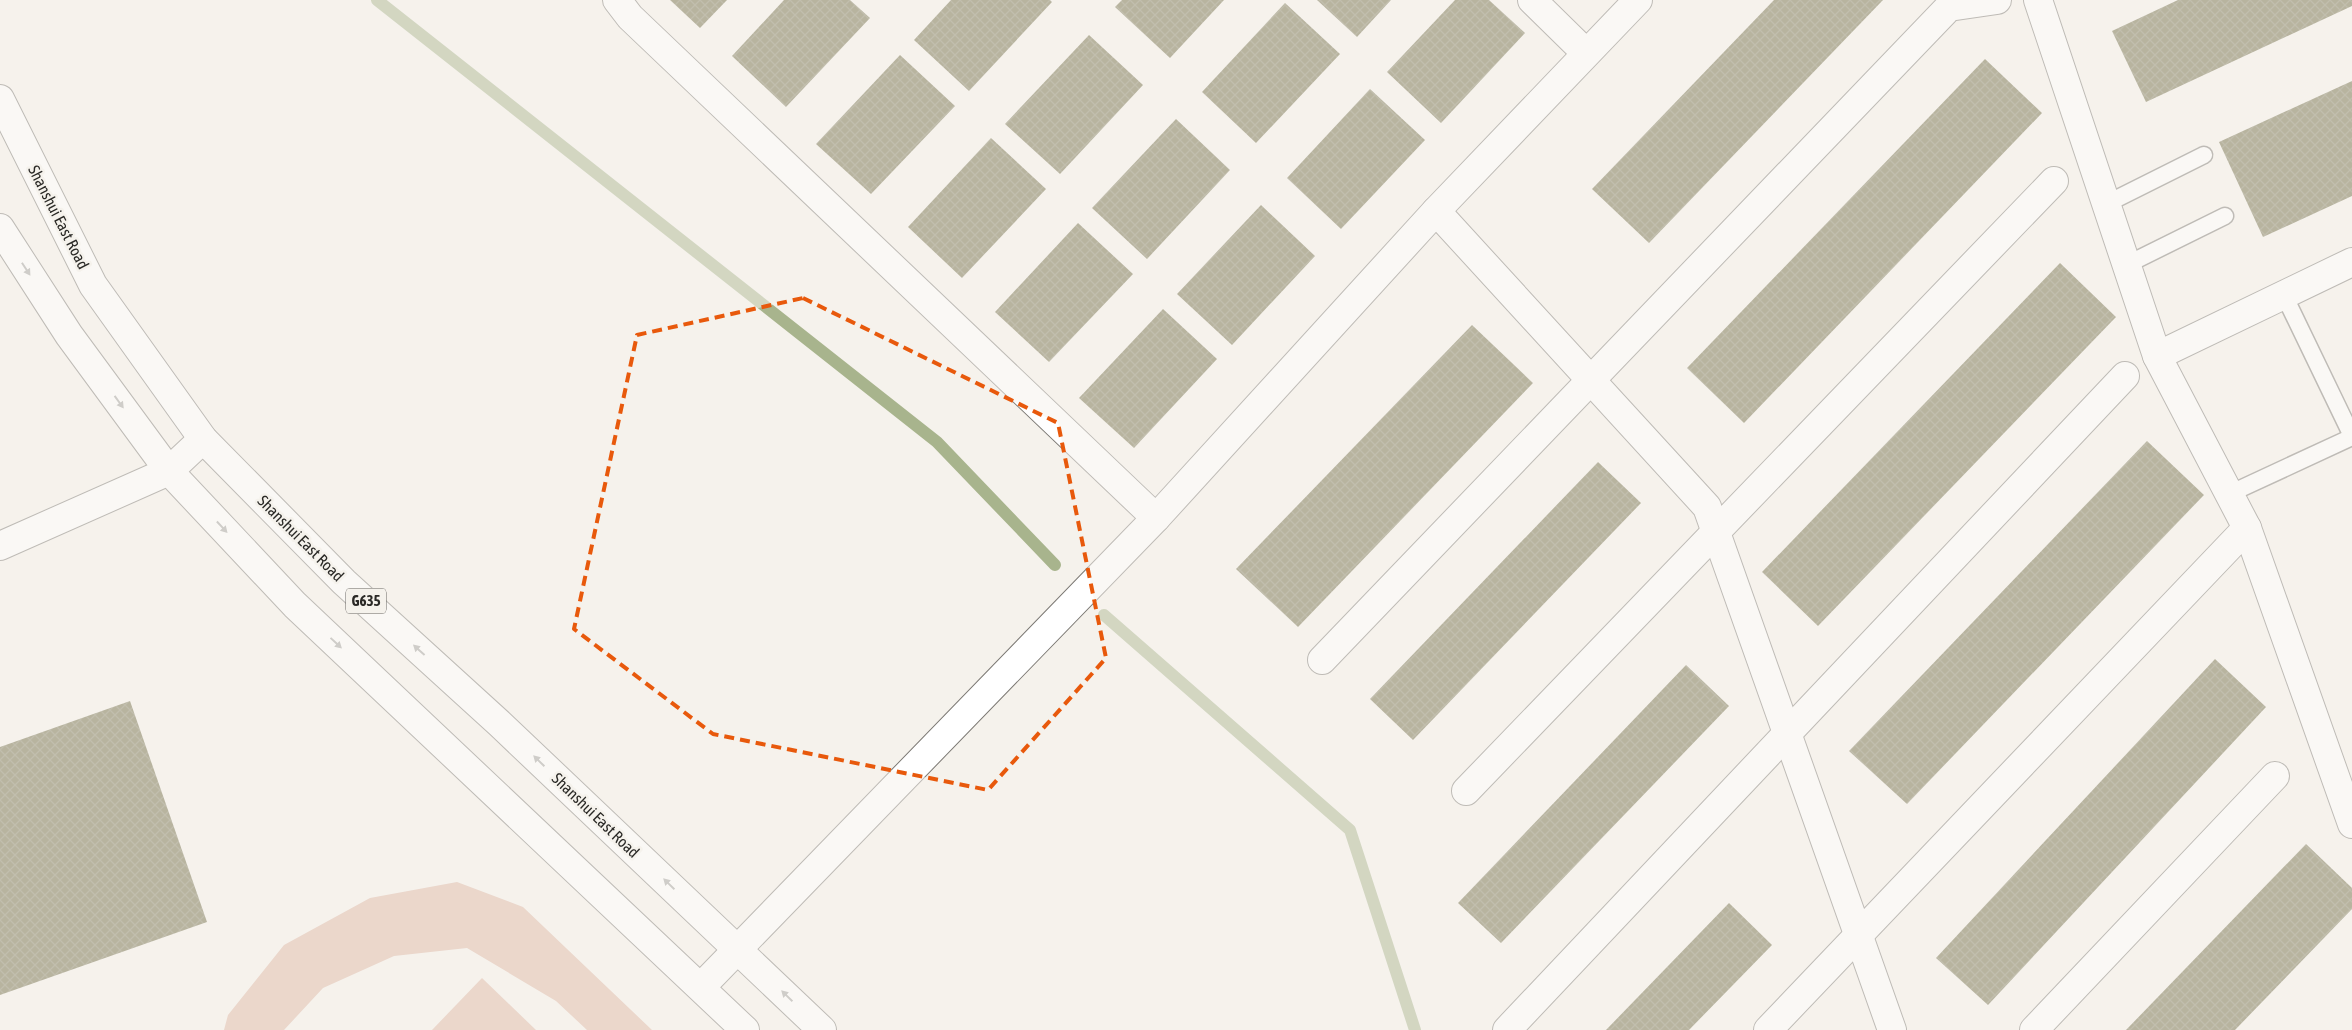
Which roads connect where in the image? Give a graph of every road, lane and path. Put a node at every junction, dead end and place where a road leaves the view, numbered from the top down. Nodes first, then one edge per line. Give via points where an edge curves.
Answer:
1 (617, 0) edge
2 (1532, 0) edge
3 (1638, 0) edge
4 (1997, 0) edge
5 (2038, 0) edge
6 (1586, 53) junction
7 (0, 99) edge
8 (2204, 155) dead end
9 (2054, 181) dead end
10 (2106, 204) junction
11 (1436, 211) junction
12 (2225, 216) dead end
13 (0, 228) edge
14 (2352, 262) edge
15 (2126, 265) junction
16 (2284, 295) junction
17 (2156, 356) junction
18 (2125, 376) dead end
19 (1590, 380) junction
20 (2352, 437) edge
21 (203, 439) junction
22 (169, 471) junction
23 (2229, 494) junction
24 (1156, 518) junction
25 (2247, 528) junction
26 (1716, 532) junction
27 (0, 546) edge
28 (1322, 660) dead end
29 (1787, 734) junction
30 (2275, 776) dead end
31 (1466, 791) dead end
32 (2352, 824) edge
33 (1858, 935) junction
34 (738, 950) junction
35 (701, 987) junction
36 (745, 1030) edge
37 (822, 1030) edge
38 (1507, 1030) edge
39 (1768, 1030) edge
40 (1892, 1030) edge
41 (2034, 1030) edge

1 - 24 main road via 630,17
2 - 6 main road
3 - 6 main road
4 - 19 main road via 1949,7
5 - 10 main road
6 - 11 main road
7 - 21 main road, Shanshui East Road / G635 via 93,285
8 - 10 lane
9 - 26 main road
10 - 15 main road
11 - 19 main road
11 - 24 main road
12 - 15 lane
13 -> 22 main road via 69,335
14 - 16 main road
15 - 17 main road
16 - 17 main road
16 - 20 lane
17 - 23 main road
18 - 29 main road
19 - 26 main road via 1707,507
19 - 28 main road
20 - 23 lane
21 - 22 main road
34 -> 21 main road, Shanshui East Road / G635 via 500,724 344,582
22 - 27 main road
22 -> 35 main road via 295,605
23 - 25 main road
24 - 34 main road
25 - 32 main road
25 - 33 main road
26 - 29 main road
26 - 31 main road
29 - 33 main road
29 - 38 main road
30 - 41 main road
33 - 39 main road
33 - 40 main road
34 - 35 main road
37 -> 34 main road, Shanshui East Road / G635
35 - 36 main road

